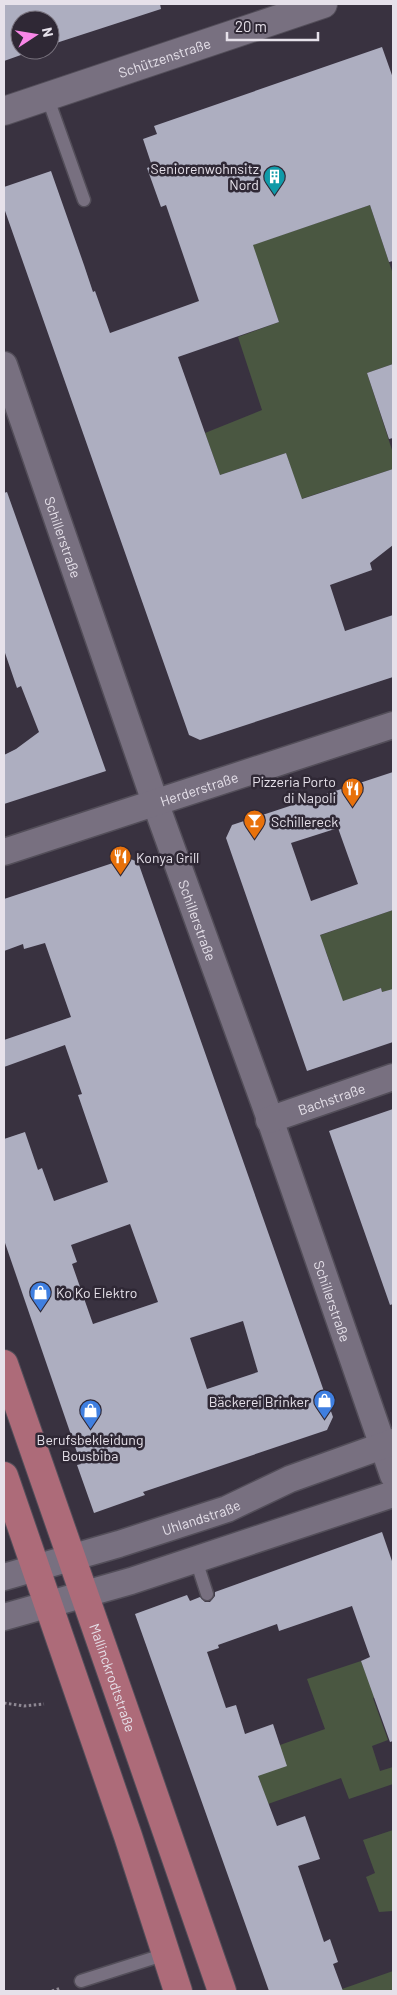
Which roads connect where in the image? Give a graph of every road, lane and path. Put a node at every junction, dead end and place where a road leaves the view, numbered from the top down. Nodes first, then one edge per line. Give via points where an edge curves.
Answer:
1 (323, 4) edge
2 (47, 96) junction
3 (4, 111) edge
4 (84, 200) dead end
5 (4, 365) edge
6 (393, 725) edge
7 (155, 802) junction
8 (4, 852) edge
9 (393, 1078) edge
10 (270, 1120) junction
11 (4, 1364) edge
12 (388, 1444) edge
13 (393, 1475) edge
14 (4, 1476) edge
15 (393, 1494) edge
16 (72, 1558) junction
17 (196, 1560) junction
18 (36, 1568) junction
19 (4, 1577) edge
20 (85, 1594) junction
21 (207, 1594) dead end
22 (48, 1604) junction
23 (4, 1617) edge
24 (4, 1703) edge
25 (44, 1704) dead end
26 (166, 1954) junction
27 (81, 1981) dead end
28 (178, 1991) edge
29 (222, 1991) edge

1 - 2 street, Schützenstraße
2 - 3 street, Schützenstraße
2 - 4 lane
5 - 7 street, Schillerstraße
6 - 7 street, Herderstraße
7 - 8 street, Herderstraße
7 - 10 street, Schillerstraße
9 - 10 street, Bachstraße
10 - 12 street, Schillerstraße
11 - 16 main road, Mallinckrodtstraße
12 - 13 street, Schillerstraße
12 - 16 street, Uhlandstraße via 290,1479 227,1509
14 - 18 main road
15 - 17 street
16 - 18 street, Uhlandstraße
16 - 20 main road, Mallinckrodtstraße
17 - 20 street
17 - 21 lane
18 - 19 street, Uhlandstraße
18 - 22 main road
20 - 22 street
20 - 29 main road, Mallinckrodtstraße
22 - 23 street
22 - 26 main road
24 - 25 path
26 - 27 lane
26 - 28 main road

